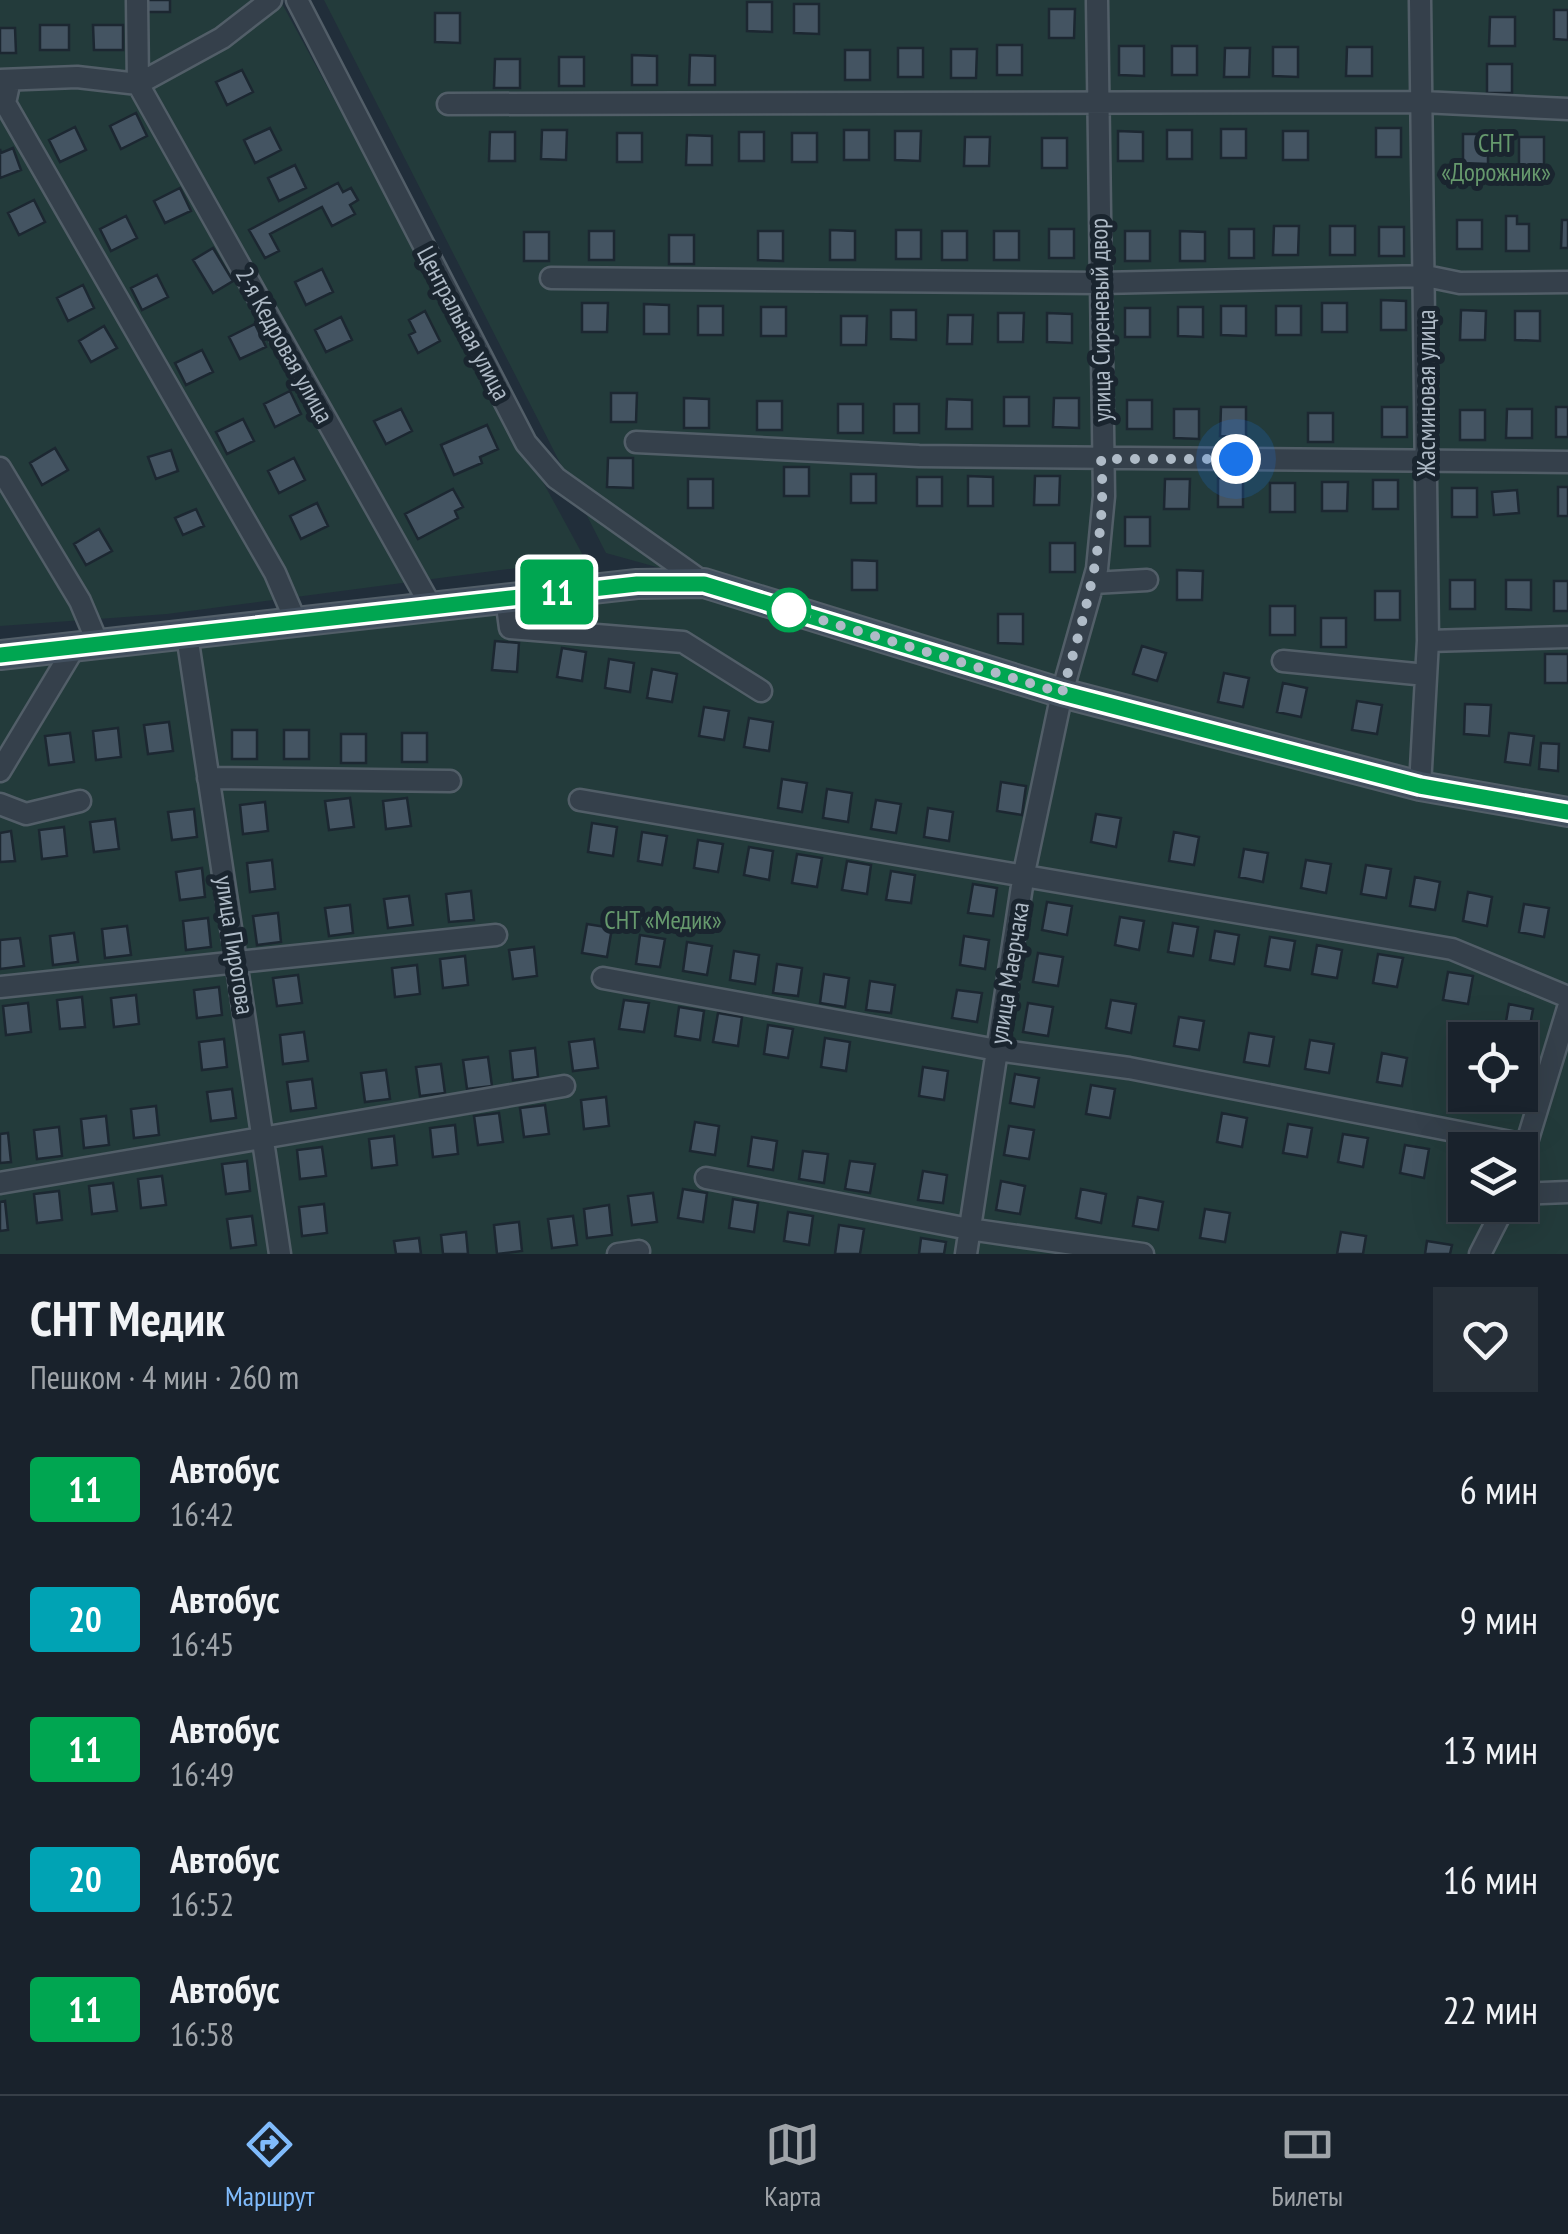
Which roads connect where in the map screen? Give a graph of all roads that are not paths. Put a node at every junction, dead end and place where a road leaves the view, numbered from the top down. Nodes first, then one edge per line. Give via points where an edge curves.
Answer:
1 (137, 0) edge
2 (271, 0) edge
3 (296, 0) edge
4 (1420, 0) edge
5 (1097, 1) edge
6 (5, 80) edge
7 (138, 84) junction
8 (1422, 102) junction
9 (448, 104) dead end
10 (1097, 106) junction
11 (1568, 109) edge
12 (1426, 276) junction
13 (551, 278) dead end
14 (1568, 282) edge
15 (1100, 283) junction
16 (636, 442) dead end
17 (1101, 459) junction
18 (1426, 462) junction
19 (1568, 462) edge
20 (0, 468) edge
21 (1148, 580) dead end
22 (1093, 582) junction
23 (704, 584) junction
24 (506, 598) junction
25 (431, 606) junction
26 (296, 622) junction
27 (187, 636) junction
28 (1568, 637) edge
29 (1428, 641) junction
30 (87, 647) junction
31 (0, 655) edge
32 (1283, 661) dead end
33 (1426, 675) junction
34 (761, 691) dead end
35 (1062, 693) junction
36 (0, 772) edge
37 (208, 778) junction
38 (450, 782) dead end
39 (1420, 786) junction
40 (580, 800) dead end
41 (80, 801) dead end
42 (0, 804) edge
43 (1568, 812) edge
44 (1024, 873) junction
45 (496, 935) dead end
46 (237, 962) junction
47 (603, 978) dead end
48 (0, 987) edge
49 (1568, 998) edge
50 (1568, 1008) edge
51 (997, 1050) junction
52 (564, 1086) dead end
53 (1530, 1132) edge
54 (266, 1138) junction
55 (1448, 1138) edge
56 (706, 1178) dead end
57 (0, 1183) edge
58 (1568, 1192) edge
59 (1538, 1193) edge
60 (1496, 1222) edge
61 (968, 1230) junction
62 (280, 1254) edge
63 (966, 1254) edge
64 (1143, 1254) edge
65 (1480, 1254) edge

1 - 7 street
2 - 7 street via 222,38
3 - 23 street, Центральная улица via 526,442 556,478
4 - 8 street, Жасминовая улица
5 - 10 street, улица Сиреневый двор
6 - 7 street via 78,77
6 - 26 street via 5,103 275,573
7 - 25 street, 2-я Кедровая улица
8 - 10 street
8 - 11 street
8 - 12 street, Жасминовая улица
9 - 10 street
10 - 15 street, улица Сиреневый двор
12 - 14 street via 1460,283
12 - 15 street
12 - 18 street, Жасминовая улица
13 - 15 street
15 - 17 street, улица Сиреневый двор
16 - 17 street
17 - 18 street
17 - 22 street, улица Сиреневый двор via 1104,496
18 - 19 street
18 - 29 street, Жасминовая улица
20 - 30 street via 80,601
21 - 22 street
22 - 35 street, улица Сиреневый двор
23 - 24 street
23 - 35 street
24 - 25 street
24 - 34 street via 510,628 683,642
25 - 26 street
26 - 27 street
27 - 30 street
27 - 37 street, улица Пирогова
28 - 29 street
29 - 33 street, Жасминовая улица
30 - 31 street
30 - 36 street
32 - 33 street
33 - 39 street, Жасминовая улица
35 - 39 street
35 - 44 street, улица Маерчака
37 - 38 street
37 - 46 street, улица Пирогова
39 - 43 street
40 - 44 street
41 - 42 street via 26,814
44 - 49 street via 1452,949
44 - 51 street, улица Маерчака
45 - 46 street
46 - 48 street
46 - 54 street, улица Пирогова
47 - 51 street
50 - 53 street
51 - 55 street via 1129,1068
51 - 61 street, улица Маерчака
52 - 54 street
54 - 57 street
54 - 62 street, улица Пирогова
56 - 61 street
58 - 59 street
60 - 65 street
61 - 63 street, улица Маерчака
61 - 64 street

